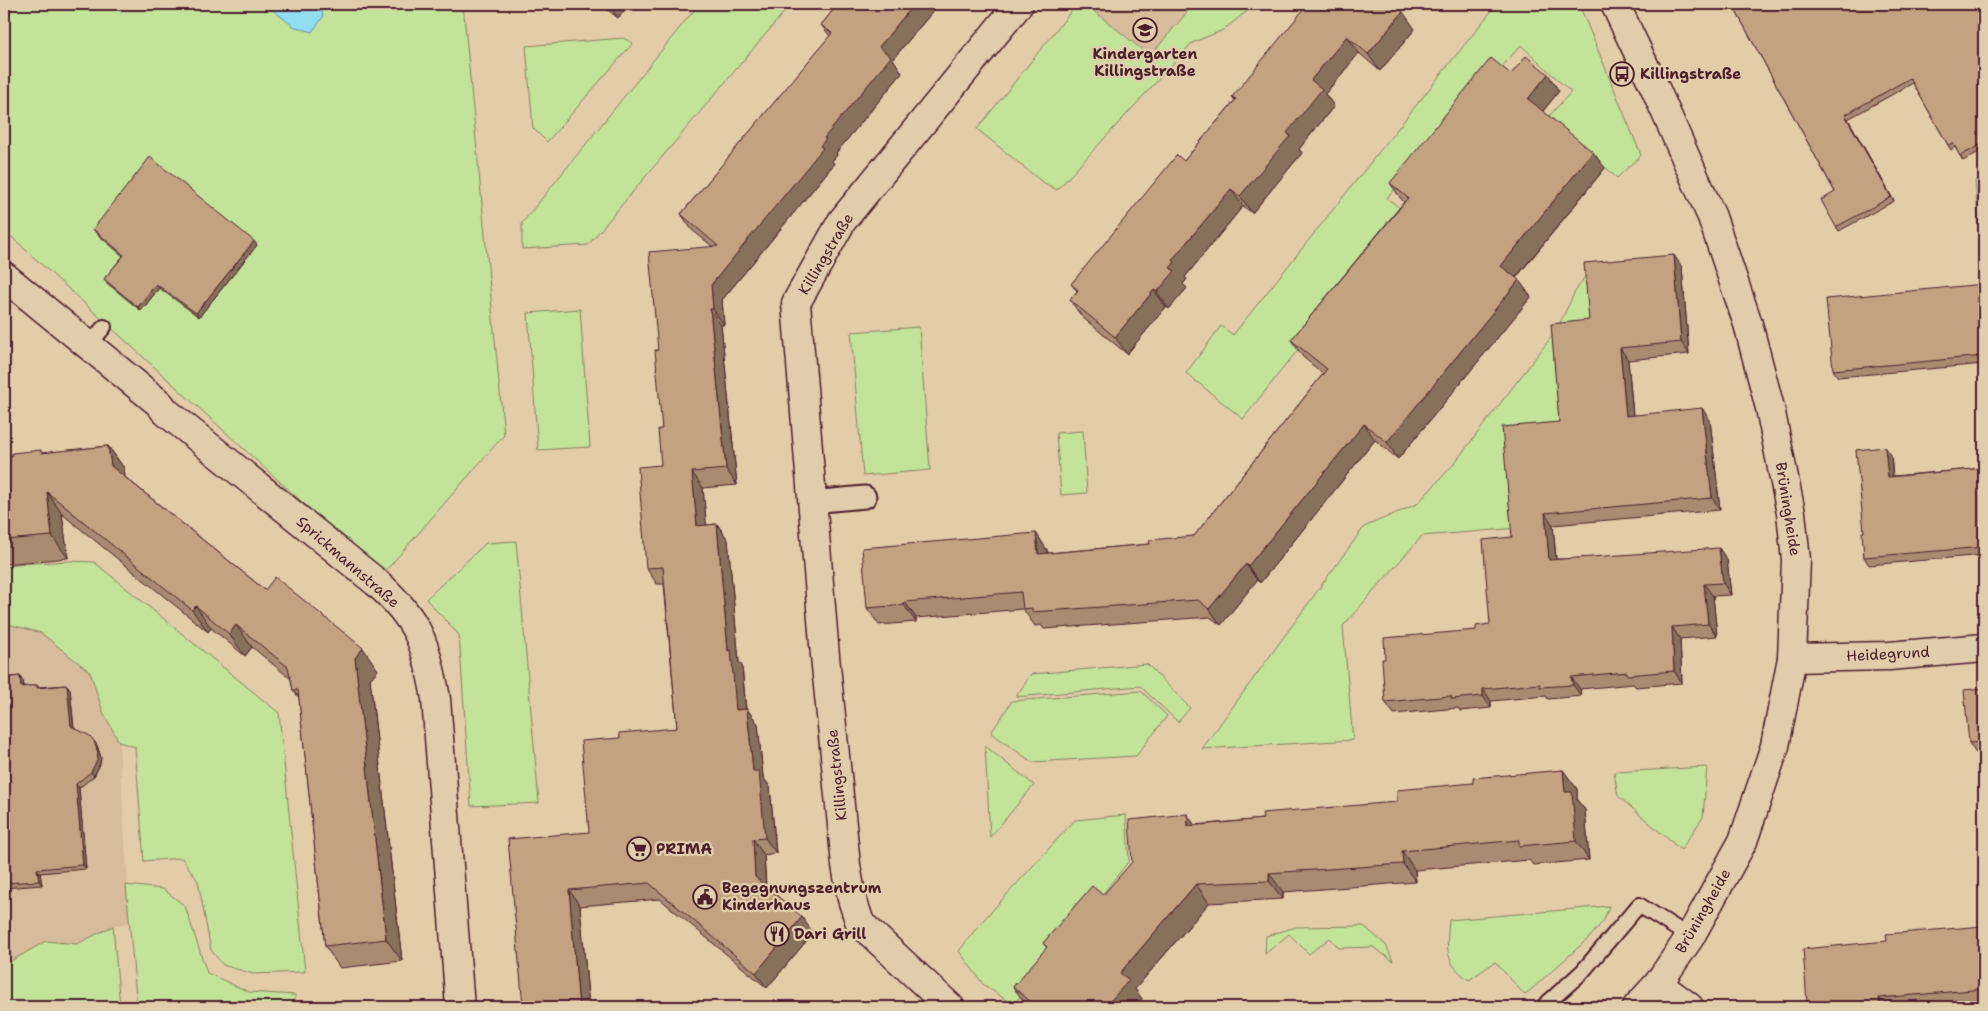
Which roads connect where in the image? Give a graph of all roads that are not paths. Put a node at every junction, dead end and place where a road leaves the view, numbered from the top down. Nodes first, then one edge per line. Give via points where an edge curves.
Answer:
1 (1019, 4) edge
2 (1615, 4) edge
3 (4, 276) edge
4 (865, 497) dead end
5 (811, 502) junction
6 (1984, 648) edge
7 (1792, 658) junction
8 (1690, 937) junction
9 (1658, 984) junction
10 (460, 1007) edge
11 (950, 1007) edge
12 (1543, 1007) edge
13 (1636, 1007) edge
14 (1689, 1007) edge

1 - 5 street, Killingstraße via 842,221 796,303
2 - 7 street, Brüningheide via 1712,217 1748,324 1770,408 1791,513 1796,560
3 - 10 street, Sprickmannstraße via 96,336 165,411 376,582 408,614 429,663 436,699
4 - 5 street
5 - 11 street, Killingstraße via 852,900 860,923
6 - 7 street, Heidegrund via 1890,656
7 - 8 street, Brüningheide via 1775,746 1743,841
8 - 9 street, Brüningheide
8 - 12 lane via 1639,905 1582,972
9 - 13 street, Brüningheide
9 - 14 street

